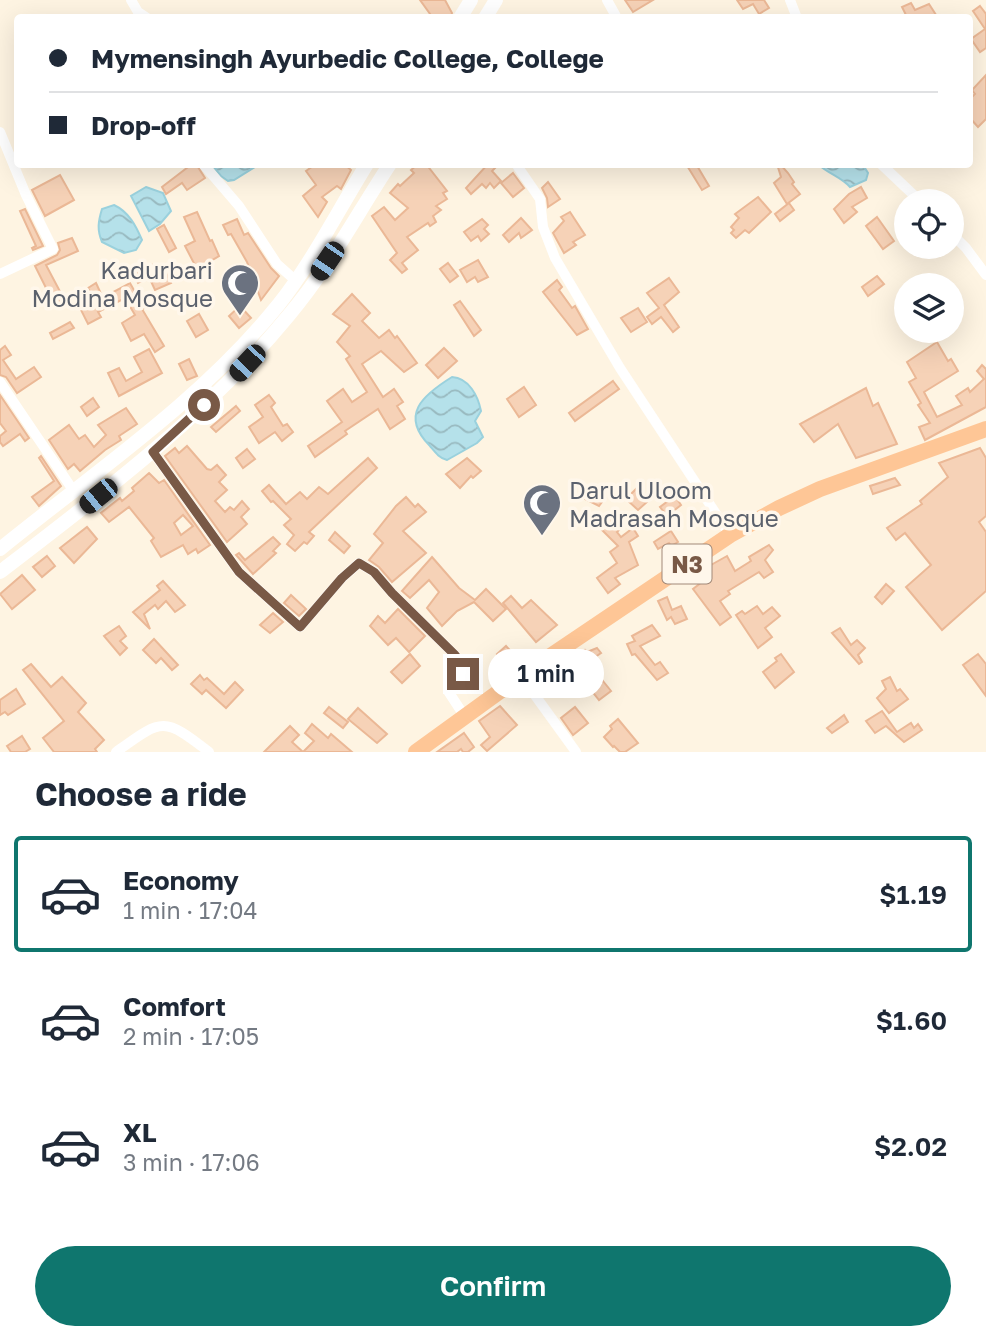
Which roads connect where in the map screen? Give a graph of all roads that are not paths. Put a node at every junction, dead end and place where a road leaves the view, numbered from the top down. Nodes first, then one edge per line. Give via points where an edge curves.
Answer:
1 (0, 132) edge
2 (14, 162) edge
3 (16, 168) edge
4 (206, 168) edge
5 (365, 168) edge
6 (387, 168) edge
7 (519, 168) edge
8 (884, 168) edge
9 (907, 189) edge
10 (964, 246) edge
11 (0, 274) edge
12 (986, 275) edge
13 (295, 280) junction
14 (0, 382) edge
15 (986, 429) edge
16 (153, 452) junction
17 (73, 490) junction
18 (730, 535) junction
19 (0, 548) edge
20 (0, 572) edge
21 (521, 676) junction
22 (465, 717) junction
23 (116, 752) edge
24 (209, 752) edge
25 (416, 752) edge
26 (576, 752) edge

1 - 2 street
3 - 11 street via 53,249
4 - 13 street via 239,206 276,264
5 - 13 main road
6 - 16 main road via 291,314 220,390
7 - 18 street via 540,198 543,227 555,258 620,368
8 - 9 street
10 - 12 street
13 - 17 main road via 247,341 195,391 144,437
14 - 17 street
15 - 18 highway, N3 via 820,489
16 - 20 main road
16 - 22 street via 239,572 300,627 359,563 374,572 462,664 463,674 448,691
17 - 19 main road
18 - 21 highway, N3
21 - 22 highway, N3
21 - 26 street
22 - 25 highway, N3
23 - 24 street via 158,724 170,725

